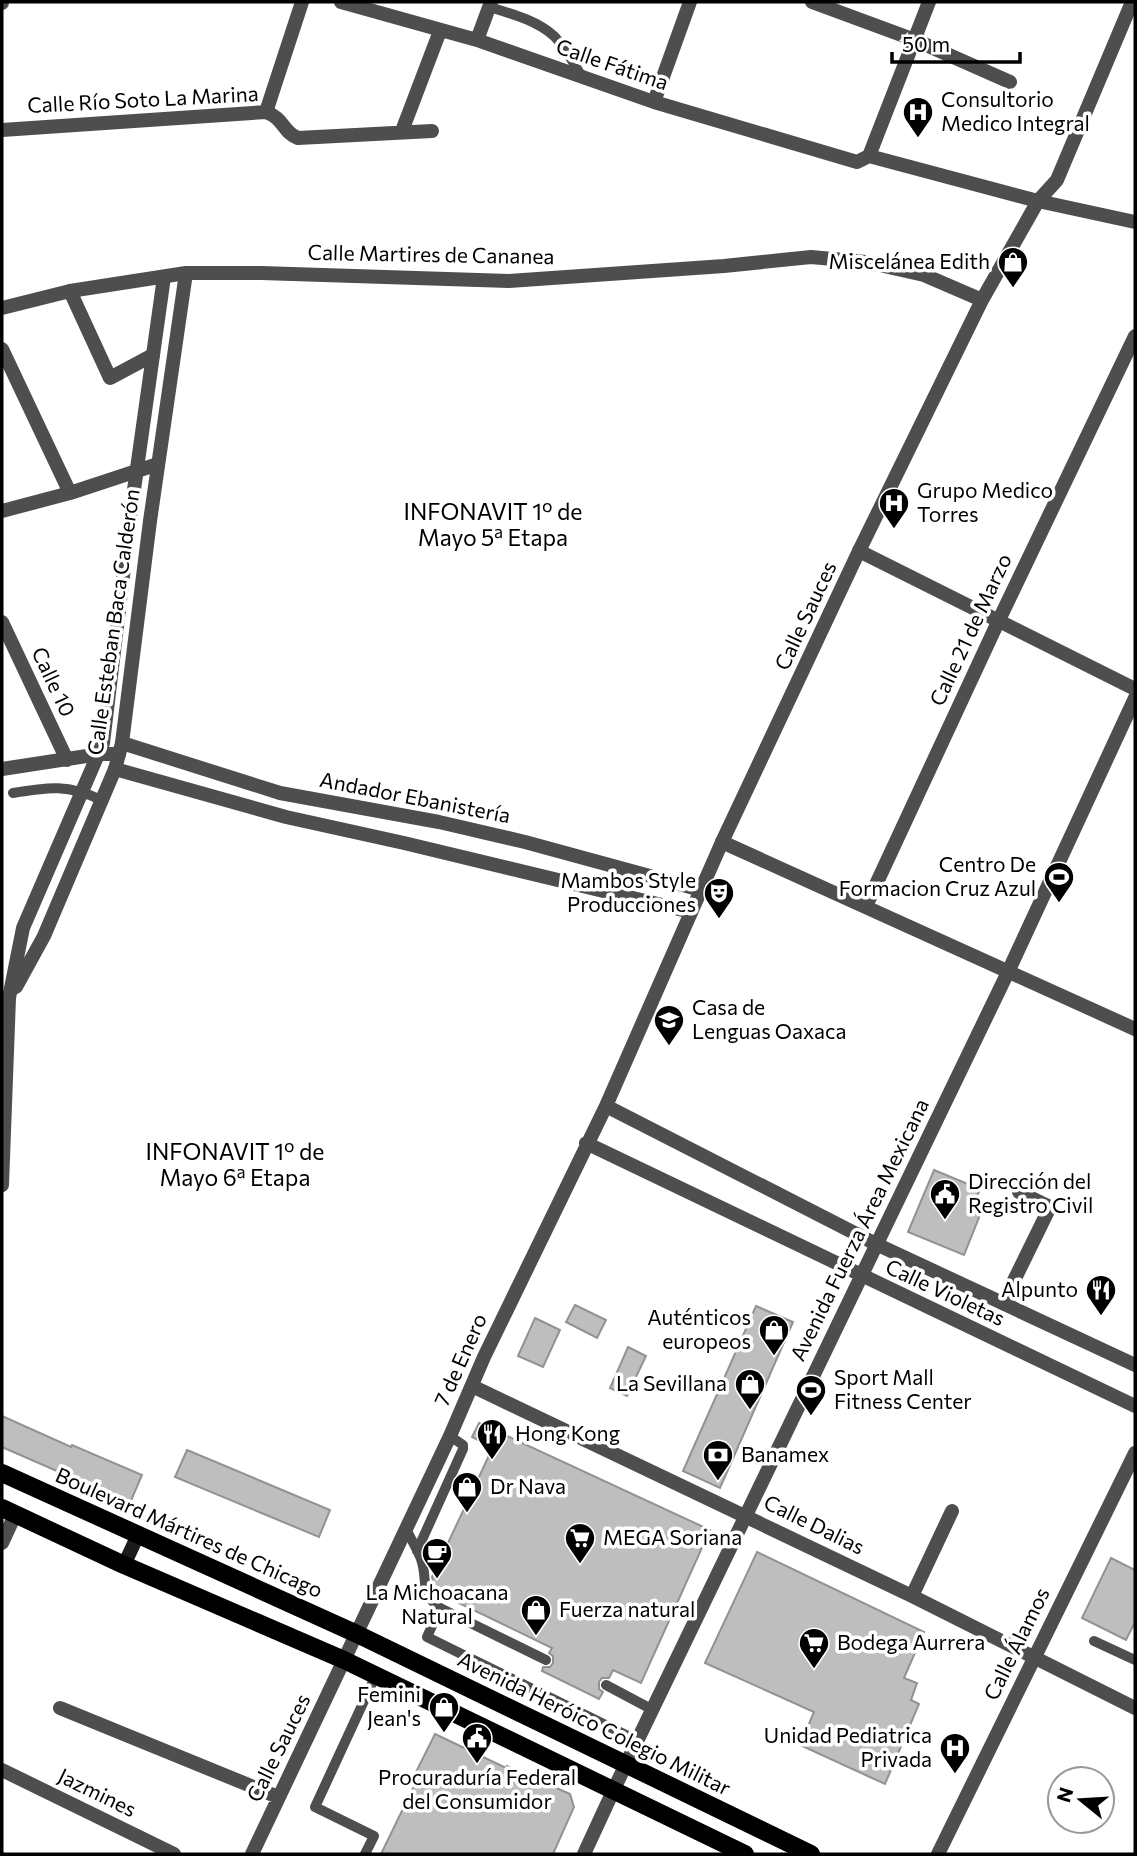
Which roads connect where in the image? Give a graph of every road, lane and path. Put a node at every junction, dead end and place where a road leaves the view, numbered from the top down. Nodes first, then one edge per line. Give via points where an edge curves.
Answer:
1 (302, 2) edge
2 (341, 2) edge
3 (690, 2) edge
4 (812, 2) edge
5 (929, 2) edge
6 (1132, 2) edge
7 (490, 4) edge
8 (440, 31) junction
9 (477, 40) junction
10 (915, 40) junction
11 (582, 77) junction
12 (1010, 82) dead end
13 (654, 102) junction
14 (266, 113) junction
15 (2, 130) edge
16 (402, 131) junction
17 (432, 131) dead end
18 (869, 156) junction
19 (1038, 201) junction
20 (1135, 222) edge
21 (186, 273) junction
22 (164, 277) junction
23 (70, 290) junction
24 (982, 300) junction
25 (2, 308) edge
26 (1135, 336) edge
27 (2, 349) edge
28 (153, 355) junction
29 (158, 464) junction
30 (136, 471) junction
31 (69, 492) junction
32 (2, 511) edge
33 (859, 551) junction
34 (2, 622) edge
35 (998, 622) junction
36 (113, 649) junction
37 (133, 650) junction
38 (1135, 689) edge
39 (1135, 698) edge
40 (100, 754) junction
41 (119, 755) junction
42 (67, 760) junction
43 (2, 769) edge
44 (83, 791) junction
45 (13, 793) dead end
46 (101, 800) junction
47 (722, 842) junction
48 (701, 890) junction
49 (866, 906) junction
50 (691, 912) junction
51 (1007, 972) junction
52 (9, 998) junction
53 (1135, 1029) edge
54 (606, 1106) junction
55 (586, 1143) junction
56 (2, 1185) edge
57 (1019, 1192) dead end
58 (876, 1244) junction
59 (861, 1276) junction
60 (1003, 1303) junction
61 (1135, 1365) edge
62 (472, 1386) junction
63 (1135, 1406) edge
64 (450, 1436) junction
65 (1135, 1453) edge
66 (2, 1474) edge
67 (953, 1511) dead end
68 (8, 1512) edge
69 (746, 1516) junction
70 (406, 1529) junction
71 (138, 1535) junction
72 (2, 1544) edge
73 (417, 1551) junction
74 (124, 1565) junction
75 (912, 1596) junction
76 (440, 1608) junction
77 (357, 1634) junction
78 (1094, 1641) dead end
79 (1034, 1655) junction
80 (344, 1660) junction
81 (546, 1660) dead end
82 (1135, 1660) edge
83 (376, 1675) junction
84 (606, 1685) dead end
85 (60, 1708) dead end
86 (1135, 1708) edge
87 (653, 1710) junction
88 (638, 1741) junction
89 (626, 1764) junction
90 (2, 1770) edge
91 (614, 1789) junction
92 (278, 1797) junction
93 (174, 1854) edge
94 (251, 1854) edge
95 (365, 1854) edge
96 (584, 1854) edge
97 (745, 1854) edge
98 (811, 1854) edge
99 (938, 1854) edge

1 - 14 street
2 - 8 street, Calle Fátima
3 - 13 street
4 - 10 street
5 - 10 street
6 - 19 street, Calle Sauces via 1057,180
7 - 9 street
7 - 11 lane via 546,30
8 - 9 street, Calle Fátima
8 - 16 street
9 - 11 street, Calle Fátima
10 - 12 street
10 - 18 street
11 - 13 street, Calle Fátima
13 - 18 street, Calle Fátima via 858,162
14 - 15 street, Calle Río Soto La Marina
14 - 16 street, Calle Río Soto La Marina via 278,117 298,138
16 - 17 street, Calle Río Soto La Marina
18 - 19 street, Calle Fátima
19 - 20 street, Calle Fátima
19 - 24 street, Calle Sauces
21 - 22 street, Calle Martires de Cananea
21 - 24 street, Calle Martires de Cananea via 509,281 811,257 866,262 925,275
21 - 29 street, Calle Esteban Baca Calderón
22 - 23 street, Calle Martires de Cananea
22 - 28 street, Calle Esteban Baca Calderón
23 - 25 street, Calle Martires de Cananea
23 - 28 street via 110,378
24 - 33 street, Calle Sauces
26 - 35 street, Calle 21 de Marzo
27 - 31 street
28 - 30 street, Calle Esteban Baca Calderón
29 - 30 street
29 - 37 street, Calle Esteban Baca Calderón
30 - 31 street
30 - 36 street, Calle Esteban Baca Calderón
31 - 32 street
33 - 35 street
33 - 47 street, Calle Sauces
34 - 42 street, Calle 10
35 - 38 street
35 - 49 street, Calle 21 de Marzo
36 - 37 street
36 - 40 street, Calle Esteban Baca Calderón
37 - 41 street, Calle Esteban Baca Calderón
39 - 51 street, Avenida Fuerza Área Mexicana
40 - 41 street, Andador Ebanistería
40 - 42 street, Andador Ebanistería
40 - 44 street, Calle Esteban Baca Calderón
41 - 46 street, Calle Esteban Baca Calderón
41 - 48 street, Andador Ebanistería via 280,793 439,822
41 - 50 street, Andador Ebanistería via 286,817
42 - 43 street, Andador Ebanistería
44 - 45 lane via 64,787
44 - 46 lane
44 - 52 street, Calle Esteban Baca Calderón via 23,928
46 - 52 street, Calle Esteban Baca Calderón via 44,936
47 - 48 street, Calle Sauces
47 - 49 street
48 - 50 street, Calle Sauces
49 - 51 street
50 - 54 street, Calle Sauces
51 - 53 street
51 - 58 street, Avenida Fuerza Área Mexicana
52 - 56 street, Calle Esteban Baca Calderón
54 - 55 street, 7 de Enero
54 - 58 street, Calle Violetas
55 - 59 street, Calle Violetas
55 - 62 street, 7 de Enero
57 - 60 street via 1050,1207
58 - 59 street, Avenida Fuerza Área Mexicana
58 - 60 street, Calle Violetas
59 - 63 street, Calle Violetas
59 - 69 street, Avenida Fuerza Área Mexicana
60 - 61 street, Calle Violetas
62 - 64 street, 7 de Enero
62 - 69 street, Calle Dalias
64 - 70 street, 7 de Enero
64 - 73 lane via 463,1449
65 - 79 street, Calle Álamos
66 - 71 main road, Boulevard Mártires de Chicago
67 - 75 street
68 - 72 street
68 - 74 main road
69 - 75 street, Calle Dalias
69 - 87 street, Avenida Fuerza Área Mexicana
70 - 73 lane
70 - 77 street, 7 de Enero
71 - 74 main road
71 - 77 main road, Boulevard Mártires de Chicago
73 - 76 lane via 425,1592
74 - 80 main road
75 - 79 street, Calle Dalias
76 - 81 lane
76 - 88 lane via 427,1637
77 - 80 street, Calle Sauces
77 - 89 main road, Avenida Heróico Colegio Militar
78 - 82 lane
79 - 86 street, Calle Dalias
79 - 99 street, Calle Álamos
80 - 83 main road
80 - 92 street, Calle Sauces
83 - 91 main road
83 - 95 lane via 315,1807 374,1836
84 - 87 lane
85 - 92 street
87 - 88 street, Avenida Fuerza Área Mexicana
88 - 89 street, Avenida Fuerza Área Mexicana
89 - 91 street, Avenida Fuerza Área Mexicana
89 - 98 main road, Avenida Heróico Colegio Militar
90 - 93 street, Jazmines
91 - 96 street, Avenida Fuerza Área Mexicana
91 - 97 main road
92 - 94 street, Calle Sauces

